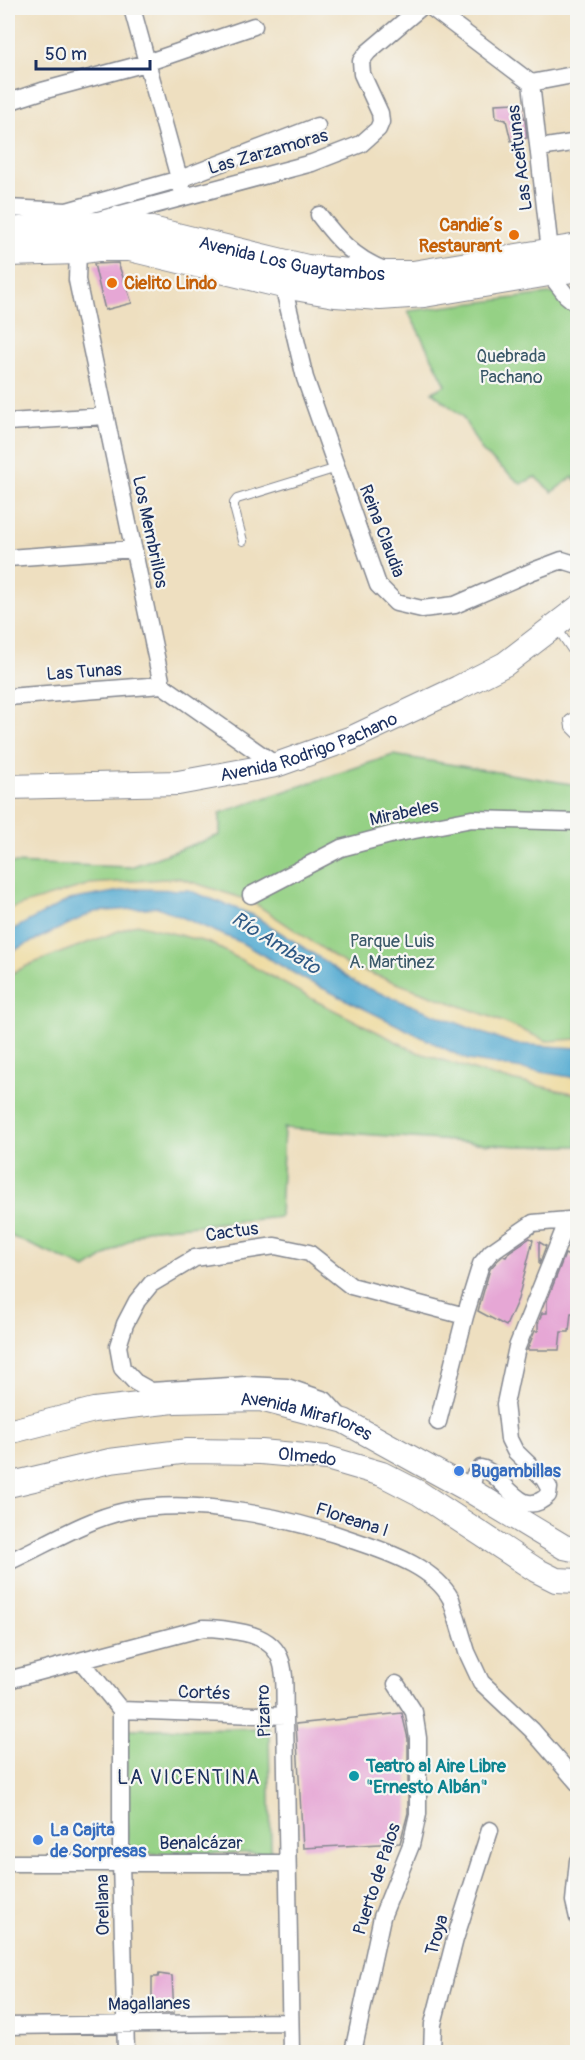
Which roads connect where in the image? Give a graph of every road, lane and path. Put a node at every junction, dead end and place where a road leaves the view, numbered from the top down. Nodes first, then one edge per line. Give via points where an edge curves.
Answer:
1 (132, 8) edge
2 (420, 8) edge
3 (432, 8) edge
4 (254, 26) dead end
5 (146, 63) junction
6 (578, 74) edge
7 (531, 83) junction
8 (8, 102) edge
9 (317, 126) dead end
10 (578, 142) edge
11 (540, 148) junction
12 (180, 178) junction
13 (184, 195) junction
14 (8, 208) edge
15 (320, 215) dead end
16 (86, 225) junction
17 (8, 231) edge
18 (578, 247) edge
19 (78, 251) junction
20 (8, 253) edge
21 (550, 262) junction
22 (578, 268) edge
23 (394, 274) junction
24 (283, 285) junction
25 (578, 305) edge
26 (106, 416) junction
27 (8, 422) edge
28 (337, 468) junction
29 (243, 541) dead end
30 (134, 549) junction
31 (8, 558) edge
32 (578, 565) edge
33 (578, 608) edge
34 (555, 625) junction
35 (578, 659) edge
36 (162, 685) junction
37 (8, 697) edge
38 (578, 714) edge
39 (578, 735) edge
40 (276, 765) junction
41 (8, 787) edge
42 (578, 822) edge
43 (251, 895) dead end
44 (573, 1220) edge
45 (465, 1316) junction
46 (344, 1421) junction
47 (438, 1422) dead end
48 (8, 1432) edge
49 (8, 1485) edge
50 (471, 1491) junction
51 (578, 1550) edge
52 (8, 1562) edge
53 (578, 1581) edge
54 (82, 1662) junction
55 (8, 1680) edge
56 (396, 1684) dead end
57 (121, 1710) junction
58 (285, 1716) junction
59 (578, 1783) edge
60 (490, 1830) dead end
61 (578, 1861) edge
62 (121, 1862) junction
63 (8, 1863) edge
64 (286, 1863) junction
65 (578, 1918) edge
66 (290, 2022) junction
67 (124, 2024) junction
68 (8, 2026) edge
69 (126, 2052) edge
70 (291, 2052) edge
71 (353, 2052) edge
72 (432, 2052) edge

1 - 5 street
2 - 13 street, Las Zarzamoras via 361,61 362,74 381,122 361,144 312,164
3 - 7 street, Las Aceitunas
4 - 5 street
5 - 8 street
5 - 12 street
6 - 7 street
7 - 11 street, Las Aceitunas
9 - 12 street, Las Zarzamoras
10 - 11 street
11 - 21 street, Las Aceitunas
12 - 13 street
12 - 14 street, Las Zarzamoras via 67,211
13 - 16 street, Las Zarzamoras
15 - 23 street via 351,251 365,262
16 - 17 main road, Avenida Los Guaytambos
16 - 19 street, Los Membrillos
16 - 23 main road, Avenida Los Guaytambos via 135,226 307,268
18 - 21 main road, Avenida Los Guaytambos
19 - 20 main road, Avenida Los Guaytambos
19 - 24 main road, Avenida Los Guaytambos via 130,248
19 - 26 street, Los Membrillos via 77,280
21 - 22 main road, Avenida Los Guaytambos
21 - 23 main road, Avenida Los Guaytambos
21 - 24 main road, Avenida Los Guaytambos via 424,294 380,297
21 - 25 street via 566,295
24 - 28 street, Reina Claudia via 305,378
26 - 27 street
26 - 30 street, Los Membrillos
28 - 29 lane via 237,499 234,507
28 - 32 street, Reina Claudia via 378,585 396,603 422,609 455,605 562,560
30 - 31 street
30 - 36 street, Los Membrillos
33 - 34 main road, Avenida Rodrigo Pachano
34 - 35 lane
34 - 40 main road, Avenida Rodrigo Pachano via 505,664 458,688 352,738
36 - 37 street, Las Tunas
36 - 40 street
38 - 39 lane via 569,720
40 - 41 main road, Avenida Rodrigo Pachano via 178,783
42 - 43 street, Mirabeles via 472,819 394,834 341,848
44 - 45 street via 533,1223 491,1252 482,1264
44 - 50 street via 517,1347 505,1404 509,1439 515,1451 544,1479 548,1495 534,1503 524,1502 489,1470 480,1468
45 - 46 street, Cactus via 351,1286 309,1253 275,1246 195,1258 151,1284 124,1323 118,1347 122,1368 151,1391 246,1385 286,1387 325,1400
45 - 47 street
46 - 48 main road, Avenida Miraflores via 260,1399 174,1401 94,1410
46 - 50 main road, Avenida Miraflores
49 - 53 main road, Olmedo via 111,1461 188,1451 327,1458 382,1474 419,1492 536,1570 556,1580
50 - 51 main road, Avenida Miraflores via 564,1547
52 - 59 street, Floreana I via 110,1515 169,1506 280,1519 396,1556 447,1592 481,1682 532,1730
54 - 55 street, Pizarro
54 - 57 street
54 - 58 street, Pizarro via 203,1628 259,1636 280,1657
56 - 71 street, Puerto de Palos via 414,1712 418,1814 411,1845 382,1917
57 - 58 street, Cortés
57 - 62 street, Orellana
58 - 64 street, Pizarro
60 - 72 street, Troya via 455,1939 435,2016
61 - 65 street via 574,1901
62 - 63 street, Benalcázar
62 - 64 street, Benalcázar
62 - 67 street, Orellana
64 - 66 street, Pizarro
66 - 67 street, Magallanes
66 - 70 street, Pizarro
67 - 68 street, Magallanes
67 - 69 street, Orellana

